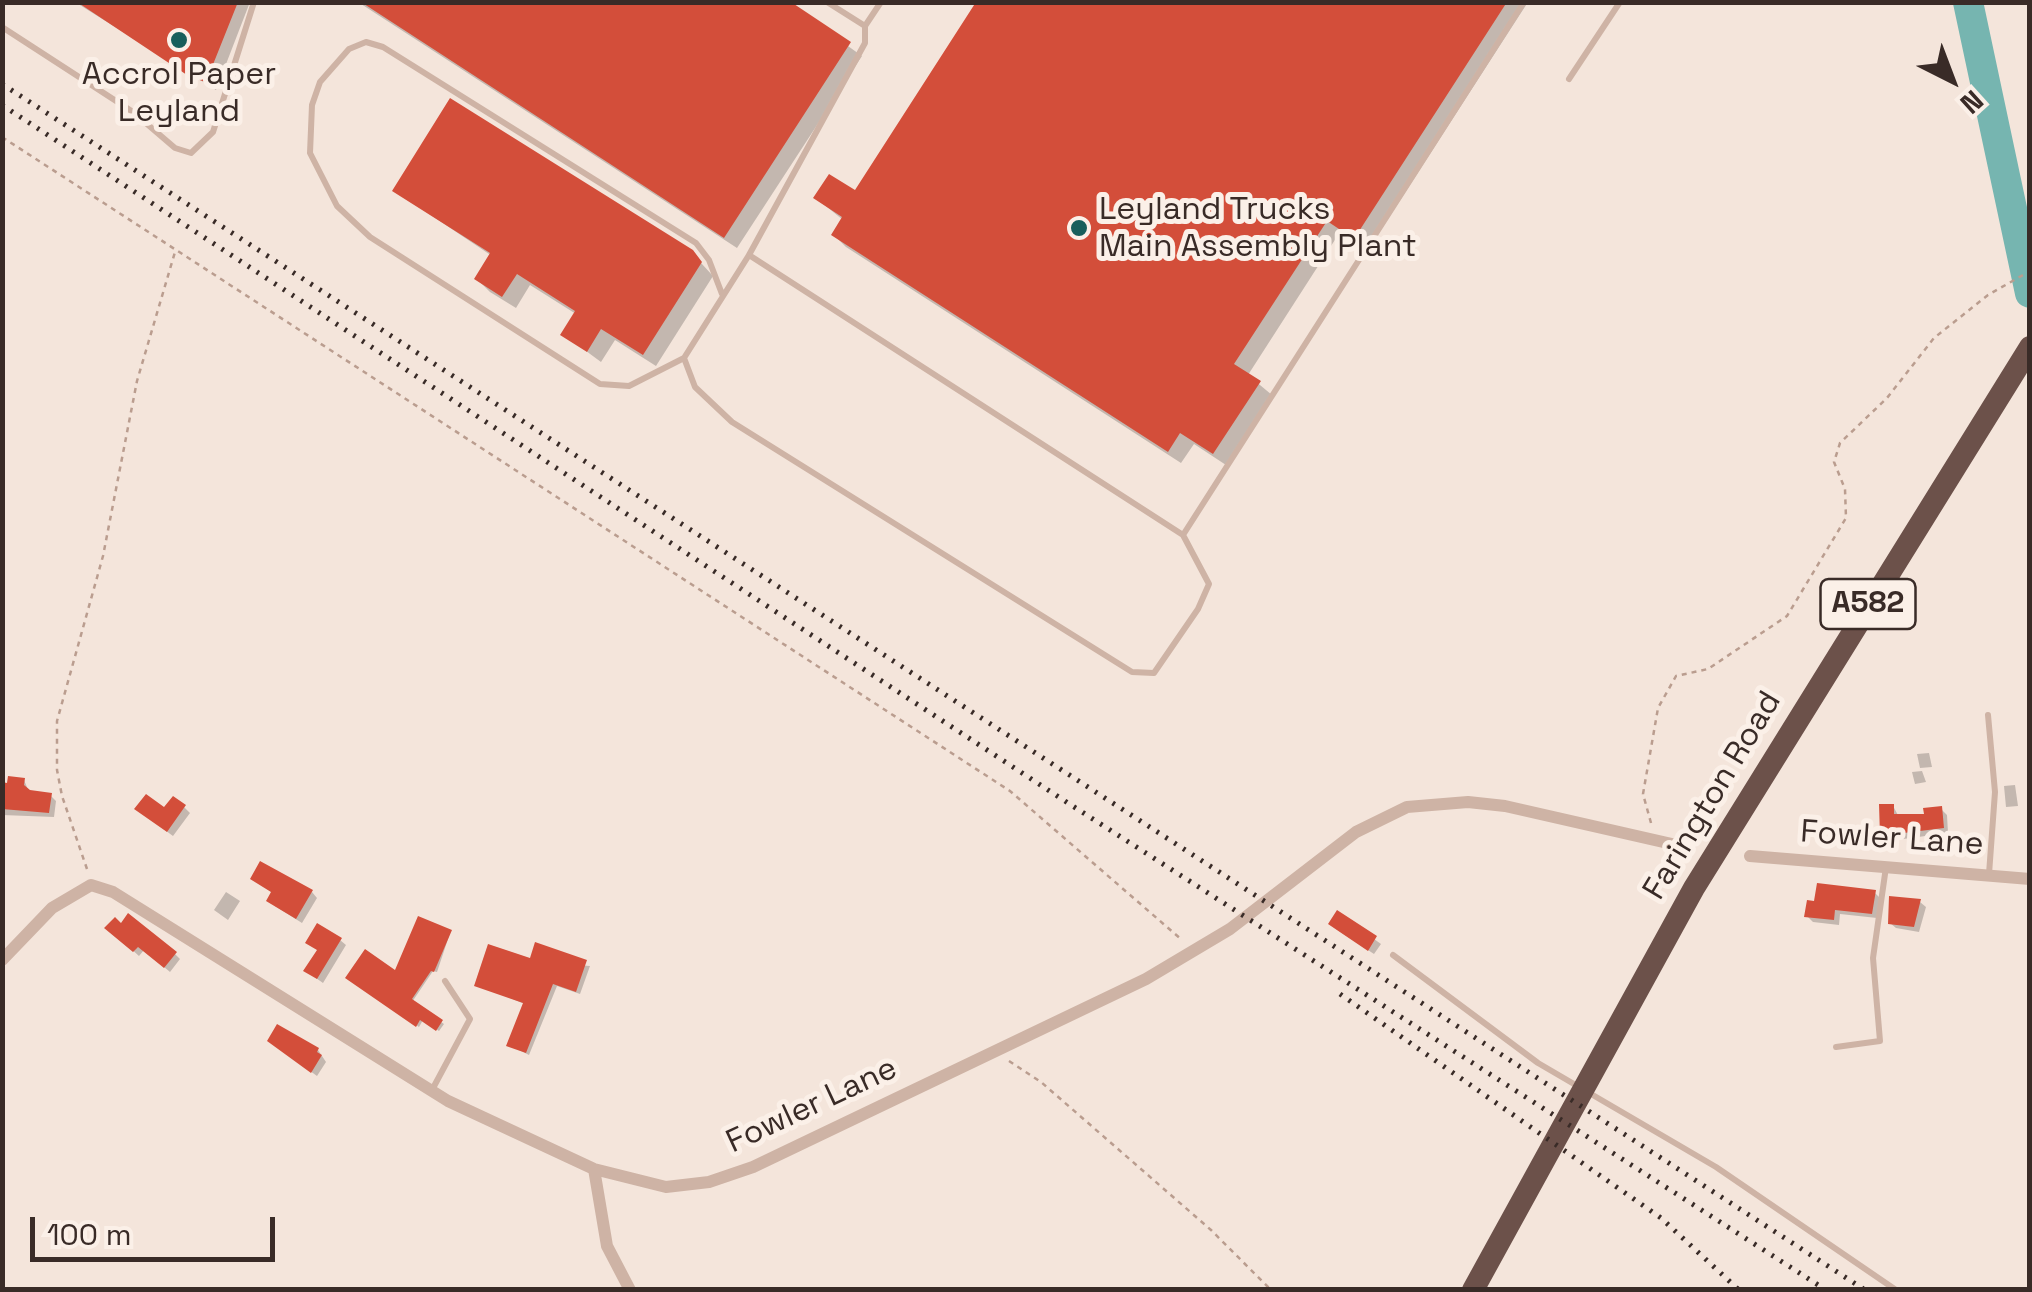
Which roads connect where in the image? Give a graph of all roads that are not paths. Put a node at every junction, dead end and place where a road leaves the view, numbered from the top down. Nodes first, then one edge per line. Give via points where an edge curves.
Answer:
1 (254, 2) edge
2 (828, 2) edge
3 (881, 2) edge
4 (1524, 2) edge
5 (1620, 2) edge
6 (865, 26) junction
7 (2, 27) edge
8 (1569, 79) dead end
9 (749, 255) junction
10 (722, 294) junction
11 (2030, 347) edge
12 (684, 358) junction
13 (1183, 535) junction
14 (1988, 714) dead end
15 (1672, 844) dead end
16 (1750, 856) dead end
17 (1886, 866) junction
18 (1989, 874) junction
19 (2030, 879) edge
20 (1393, 955) dead end
21 (2, 960) edge
22 (446, 981) dead end
23 (1836, 1047) dead end
24 (431, 1091) junction
25 (594, 1170) junction
26 (630, 1290) edge
27 (1473, 1290) edge
28 (1896, 1290) edge

1 - 7 lane via 213,132 191,153
2 - 6 lane
3 - 6 lane
4 - 13 lane
5 - 8 lane
6 - 9 lane via 865,43
9 - 10 lane
9 - 13 lane
10 - 12 lane
10 - 12 lane via 696,243 383,47 366,42 349,49 320,82 310,153 337,206 370,237 600,384 629,386
11 - 27 highway, Farington Road / A582 via 1694,888
12 - 13 lane via 694,387 732,422 1132,672 1154,673 1209,584
14 - 18 lane via 1996,792
15 - 25 street, Fowler Lane via 1505,806 1407,807 1356,832 1193,952 753,1167 666,1187
16 - 17 street, Fowler Lane
17 - 18 street, Fowler Lane
17 - 23 lane via 1873,958 1880,1041
18 - 19 street, Fowler Lane
20 - 28 lane via 1538,1062 1716,1167
21 - 24 street, Fowler Lane via 52,908 91,885 148,912
22 - 24 lane via 470,1019
24 - 25 street, Fowler Lane
25 - 26 street via 606,1246

